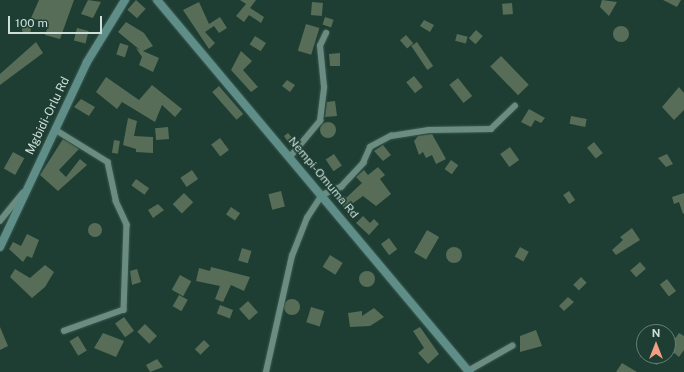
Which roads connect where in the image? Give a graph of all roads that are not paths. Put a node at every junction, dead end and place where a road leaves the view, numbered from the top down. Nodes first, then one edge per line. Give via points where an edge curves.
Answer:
1 (125, 0) edge
2 (157, 0) edge
3 (326, 33) dead end
4 (515, 106) dead end
5 (56, 130) junction
6 (290, 157) junction
7 (25, 191) junction
8 (322, 196) junction
9 (0, 221) edge
10 (0, 247) edge
11 (65, 332) dead end
12 (512, 346) dead end
13 (469, 371) edge
14 (266, 372) edge

1 - 5 street, Mgbidi-Orlu Rd via 88,62
2 - 6 street, Nempi-Omuma Rd
3 - 6 street via 320,46 324,87 320,121
4 - 8 street via 491,129 429,130 390,136 370,147 363,163 341,187
5 - 7 street, Mgbidi-Orlu Rd
5 - 11 street via 108,162 116,201 127,225 124,310
6 - 8 street, Nempi-Omuma Rd
7 - 9 street
7 - 10 street, Mgbidi-Orlu Rd
8 - 13 street, Nempi-Omuma Rd
8 - 14 street via 307,218 292,256
12 - 13 street

